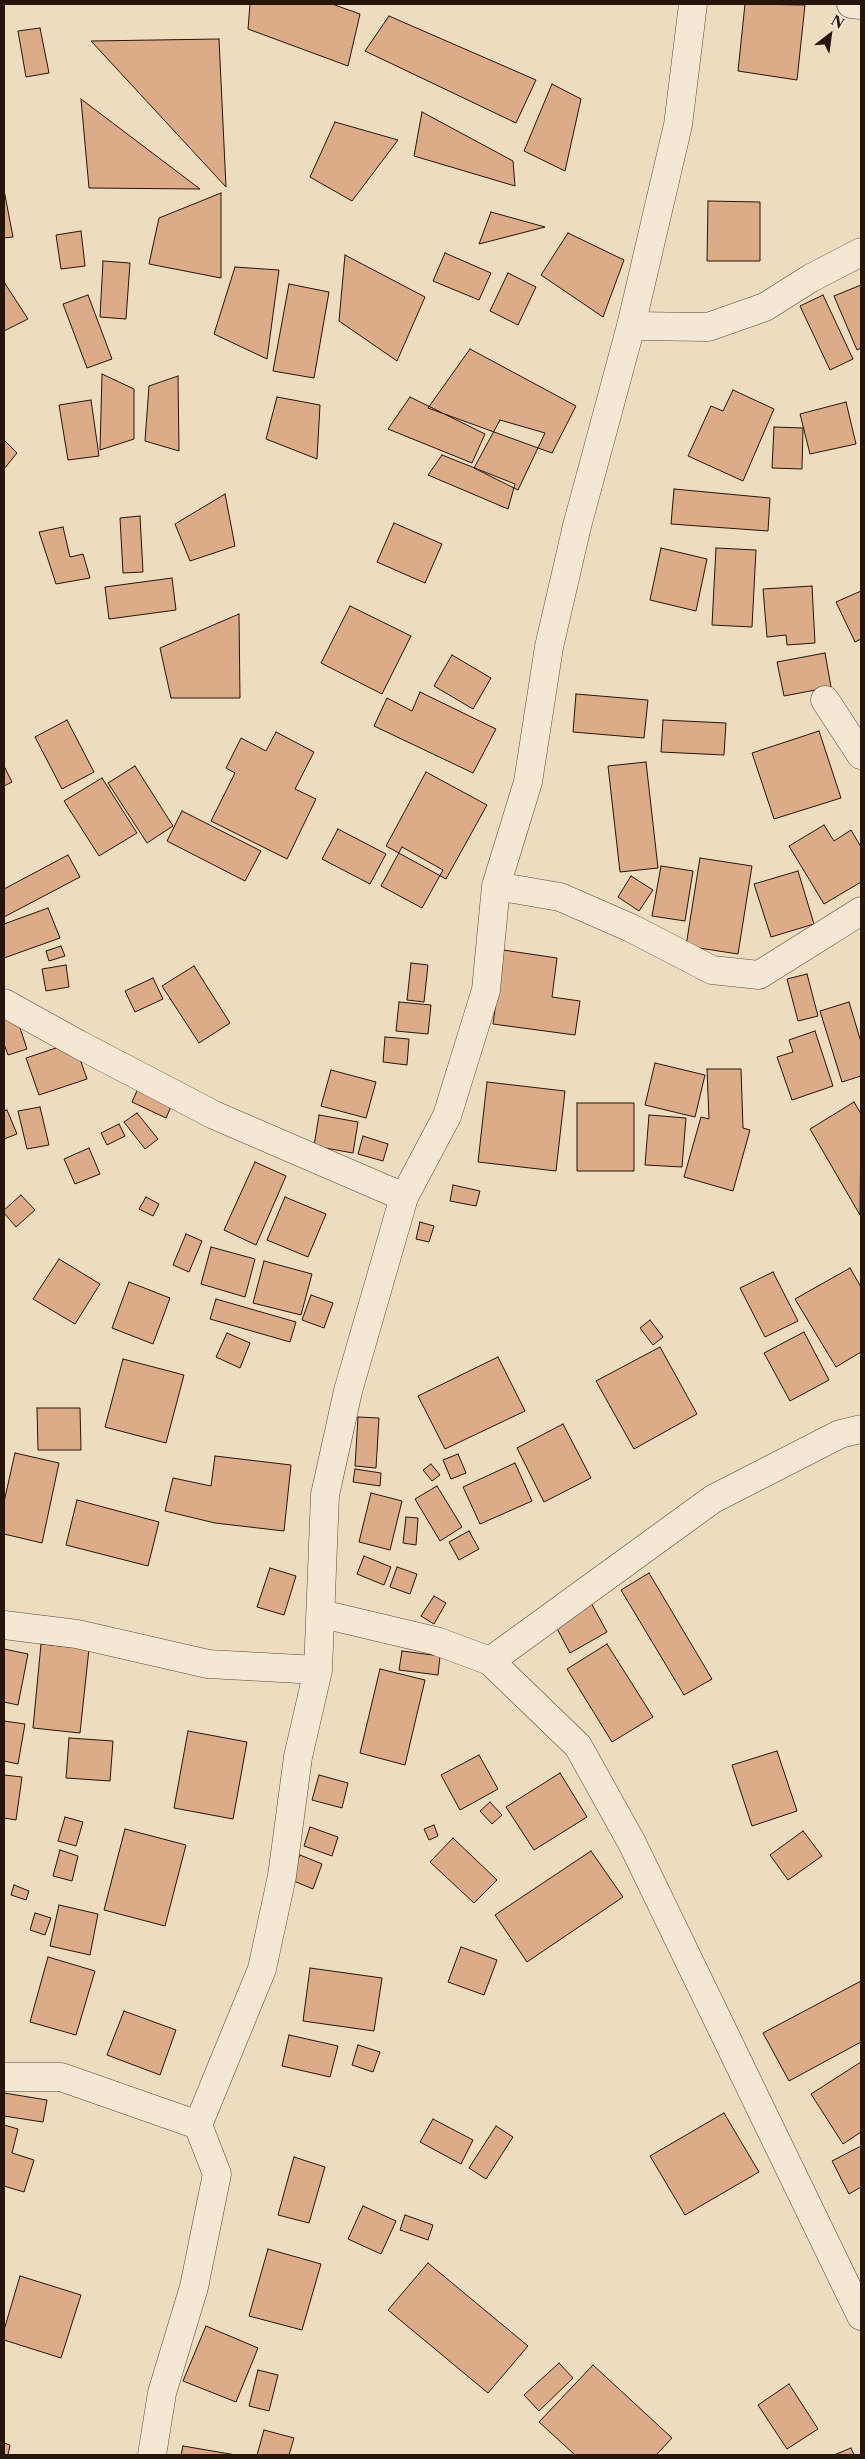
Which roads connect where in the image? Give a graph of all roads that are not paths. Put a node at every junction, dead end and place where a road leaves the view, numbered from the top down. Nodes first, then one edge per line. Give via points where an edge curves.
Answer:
1 (694, 4) edge
2 (851, 4) edge
3 (861, 5) edge
4 (861, 252) edge
5 (631, 326) junction
6 (825, 700) dead end
7 (861, 754) edge
8 (496, 886) junction
9 (861, 911) edge
10 (4, 1002) edge
11 (404, 1197) junction
12 (861, 1429) edge
13 (322, 1614) junction
14 (4, 1626) edge
15 (490, 1661) junction
16 (318, 1670) junction
17 (4, 2077) edge
18 (198, 2126) junction
19 (859, 2306) edge
20 (152, 2455) edge

1 - 5 street via 678,125
2 - 3 street
4 - 5 street via 765,307 708,326
5 - 8 street via 572,545 550,647 528,782
6 - 7 street
8 - 9 street via 560,897 631,928 712,970 759,975
8 - 11 street via 486,990 467,1057 447,1116
10 - 11 street via 214,1115
11 - 13 street via 348,1391 325,1496
12 - 15 street via 840,1434 713,1499
13 - 15 street via 436,1641
13 - 16 street
14 - 16 street via 77,1634 208,1664
15 - 19 street via 578,1746 637,1851
16 - 18 street via 298,1757 282,1876 262,1969
17 - 18 street via 61,2077
18 - 20 street via 217,2174 194,2287 162,2392

